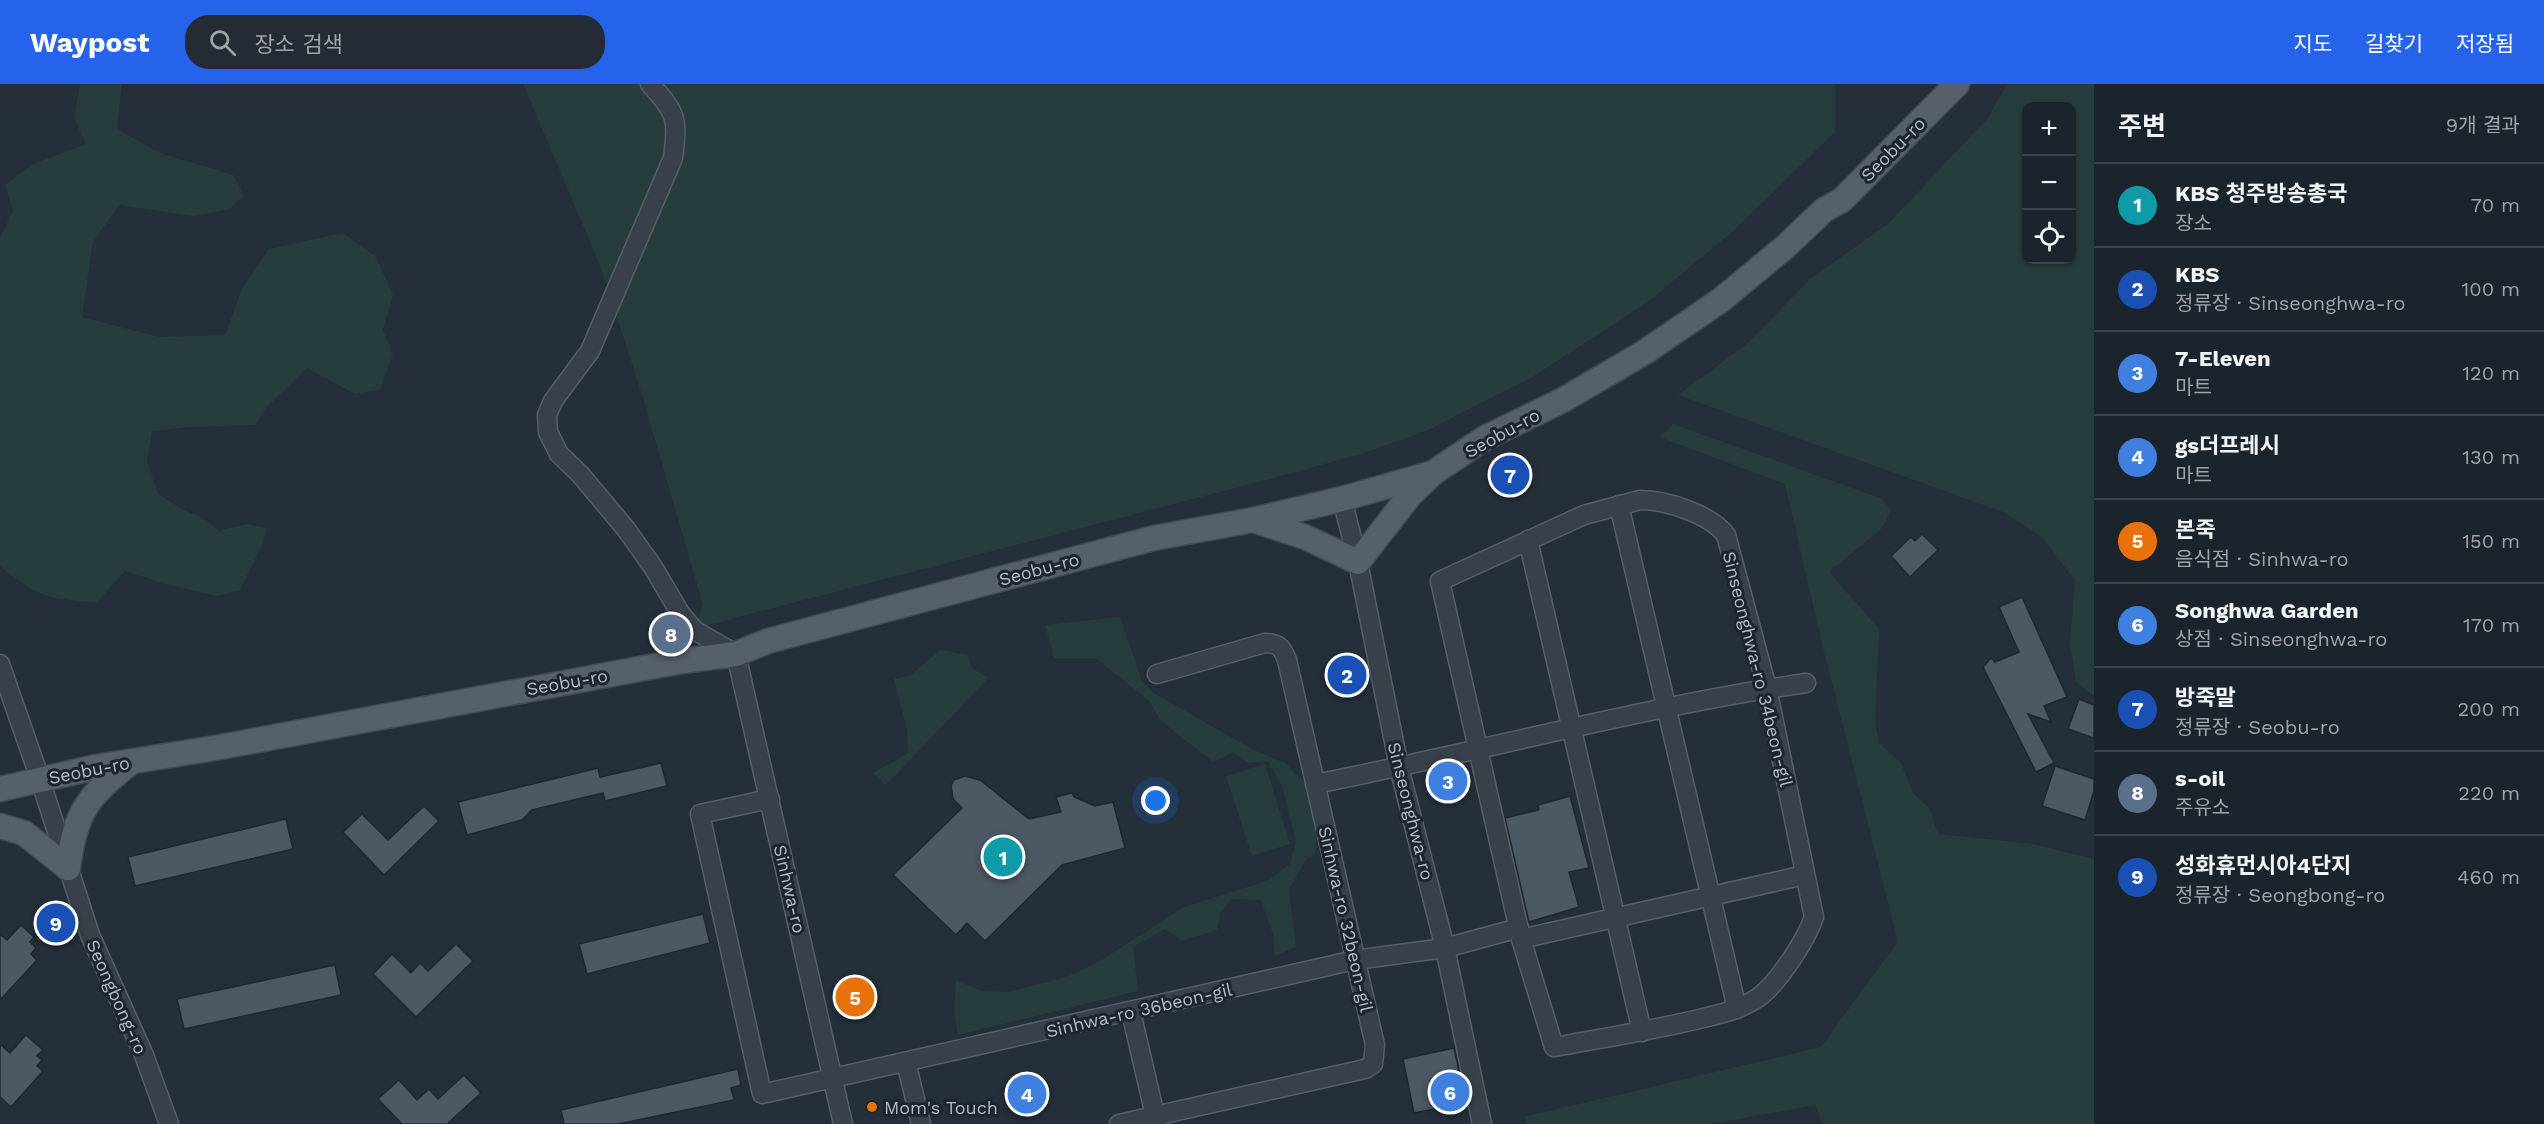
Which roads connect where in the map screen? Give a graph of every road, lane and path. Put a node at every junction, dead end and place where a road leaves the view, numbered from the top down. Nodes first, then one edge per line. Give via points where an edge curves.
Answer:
1 (650, 84) edge
2 (1957, 84) edge
3 (1433, 473) junction
4 (1342, 499) junction
5 (1619, 505) junction
6 (1253, 520) junction
7 (1528, 540) junction
8 (1358, 562) junction
9 (736, 654) junction
10 (0, 664) edge
11 (1157, 674) dead end
12 (1806, 683) dead end
13 (1767, 688) junction
14 (1666, 707) junction
15 (1572, 729) junction
16 (1478, 750) junction
17 (131, 762) junction
18 (1399, 767) junction
19 (40, 779) junction
20 (1315, 784) junction
21 (0, 789) edge
22 (770, 799) junction
23 (0, 826) edge
24 (68, 868) junction
25 (1805, 875) junction
26 (1709, 897) junction
27 (1616, 918) junction
28 (1520, 934) junction
29 (1445, 948) junction
30 (1356, 960) junction
31 (1737, 1009) junction
32 (1131, 1012) junction
33 (1642, 1032) junction
34 (906, 1062) junction
35 (834, 1078) junction
36 (1156, 1120) edge
37 (169, 1124) edge
38 (843, 1124) edge
39 (921, 1124) edge
40 (1119, 1124) edge
41 (1482, 1124) edge

1 - 9 street via 670,105 677,130 673,158 590,351 553,401 547,415 548,432 559,454 626,529 694,630
2 - 3 main road, Seobu-ro via 1842,200 1824,210 1721,300 1645,352 1563,400 1485,438
3 - 4 main road, Seobu-ro
3 - 8 main road via 1410,495
4 - 6 main road, Seobu-ro
4 - 8 street, Sinseonghwa-ro
5 - 7 street, Sinseonghwa-ro 34beon-gil via 1584,515
5 - 13 street, Sinseonghwa-ro 34beon-gil via 1654,501 1718,525 1726,535
5 - 14 street
6 - 8 main road via 1305,537
6 - 9 main road, Seobu-ro via 1154,538 768,641
7 - 15 street
7 - 16 street, Sinseonghwa-ro 34beon-gil via 1440,581
8 - 18 street, Sinseonghwa-ro
9 - 17 main road, Seobu-ro
9 - 22 street, Sinhwa-ro
10 - 19 street, Seongbong-ro
11 - 20 street, Sinhwa-ro 32beon-gil via 1275,643 1287,660
12 - 13 street
13 - 14 street
13 - 25 street, Sinseonghwa-ro 34beon-gil
14 - 15 street
14 - 26 street
15 - 16 street
15 - 27 street
16 - 18 street
16 - 28 street
17 - 19 main road, Seobu-ro
17 - 24 main road via 88,801 72,837
18 - 20 street
18 - 29 street, Sinseonghwa-ro
19 - 21 main road, Seobu-ro
19 - 24 street, Seongbong-ro
20 - 30 street, Sinhwa-ro 32beon-gil
22 - 35 street, Sinhwa-ro
22 - 35 street, Sinhwa-ro 36beon-gil via 700,814 762,1094
23 - 24 main road via 24,833
24 - 37 street, Seongbong-ro via 90,935 144,1055
25 - 26 street, Sinhwa-ro 36beon-gil
25 - 31 street, Sinseonghwa-ro 34beon-gil via 1814,918 1810,929 1777,978 1760,996
26 - 27 street, Sinhwa-ro 36beon-gil
26 - 31 street
27 - 28 street, Sinhwa-ro 36beon-gil
27 - 33 street
28 - 29 street, Sinhwa-ro 36beon-gil
28 - 33 street, Sinseonghwa-ro 34beon-gil via 1554,1047
29 - 30 street, Sinhwa-ro 36beon-gil
29 - 41 street, Sinseonghwa-ro
30 - 32 street, Sinhwa-ro 36beon-gil
30 - 36 street, Sinhwa-ro 32beon-gil via 1375,1045 1373,1064
31 - 33 street, Sinseonghwa-ro 34beon-gil
32 - 34 street, Sinhwa-ro 36beon-gil
32 - 36 street
34 - 35 street, Sinhwa-ro 36beon-gil
34 - 39 street
35 - 38 street, Sinhwa-ro
36 - 40 street, Sinhwa-ro 32beon-gil

